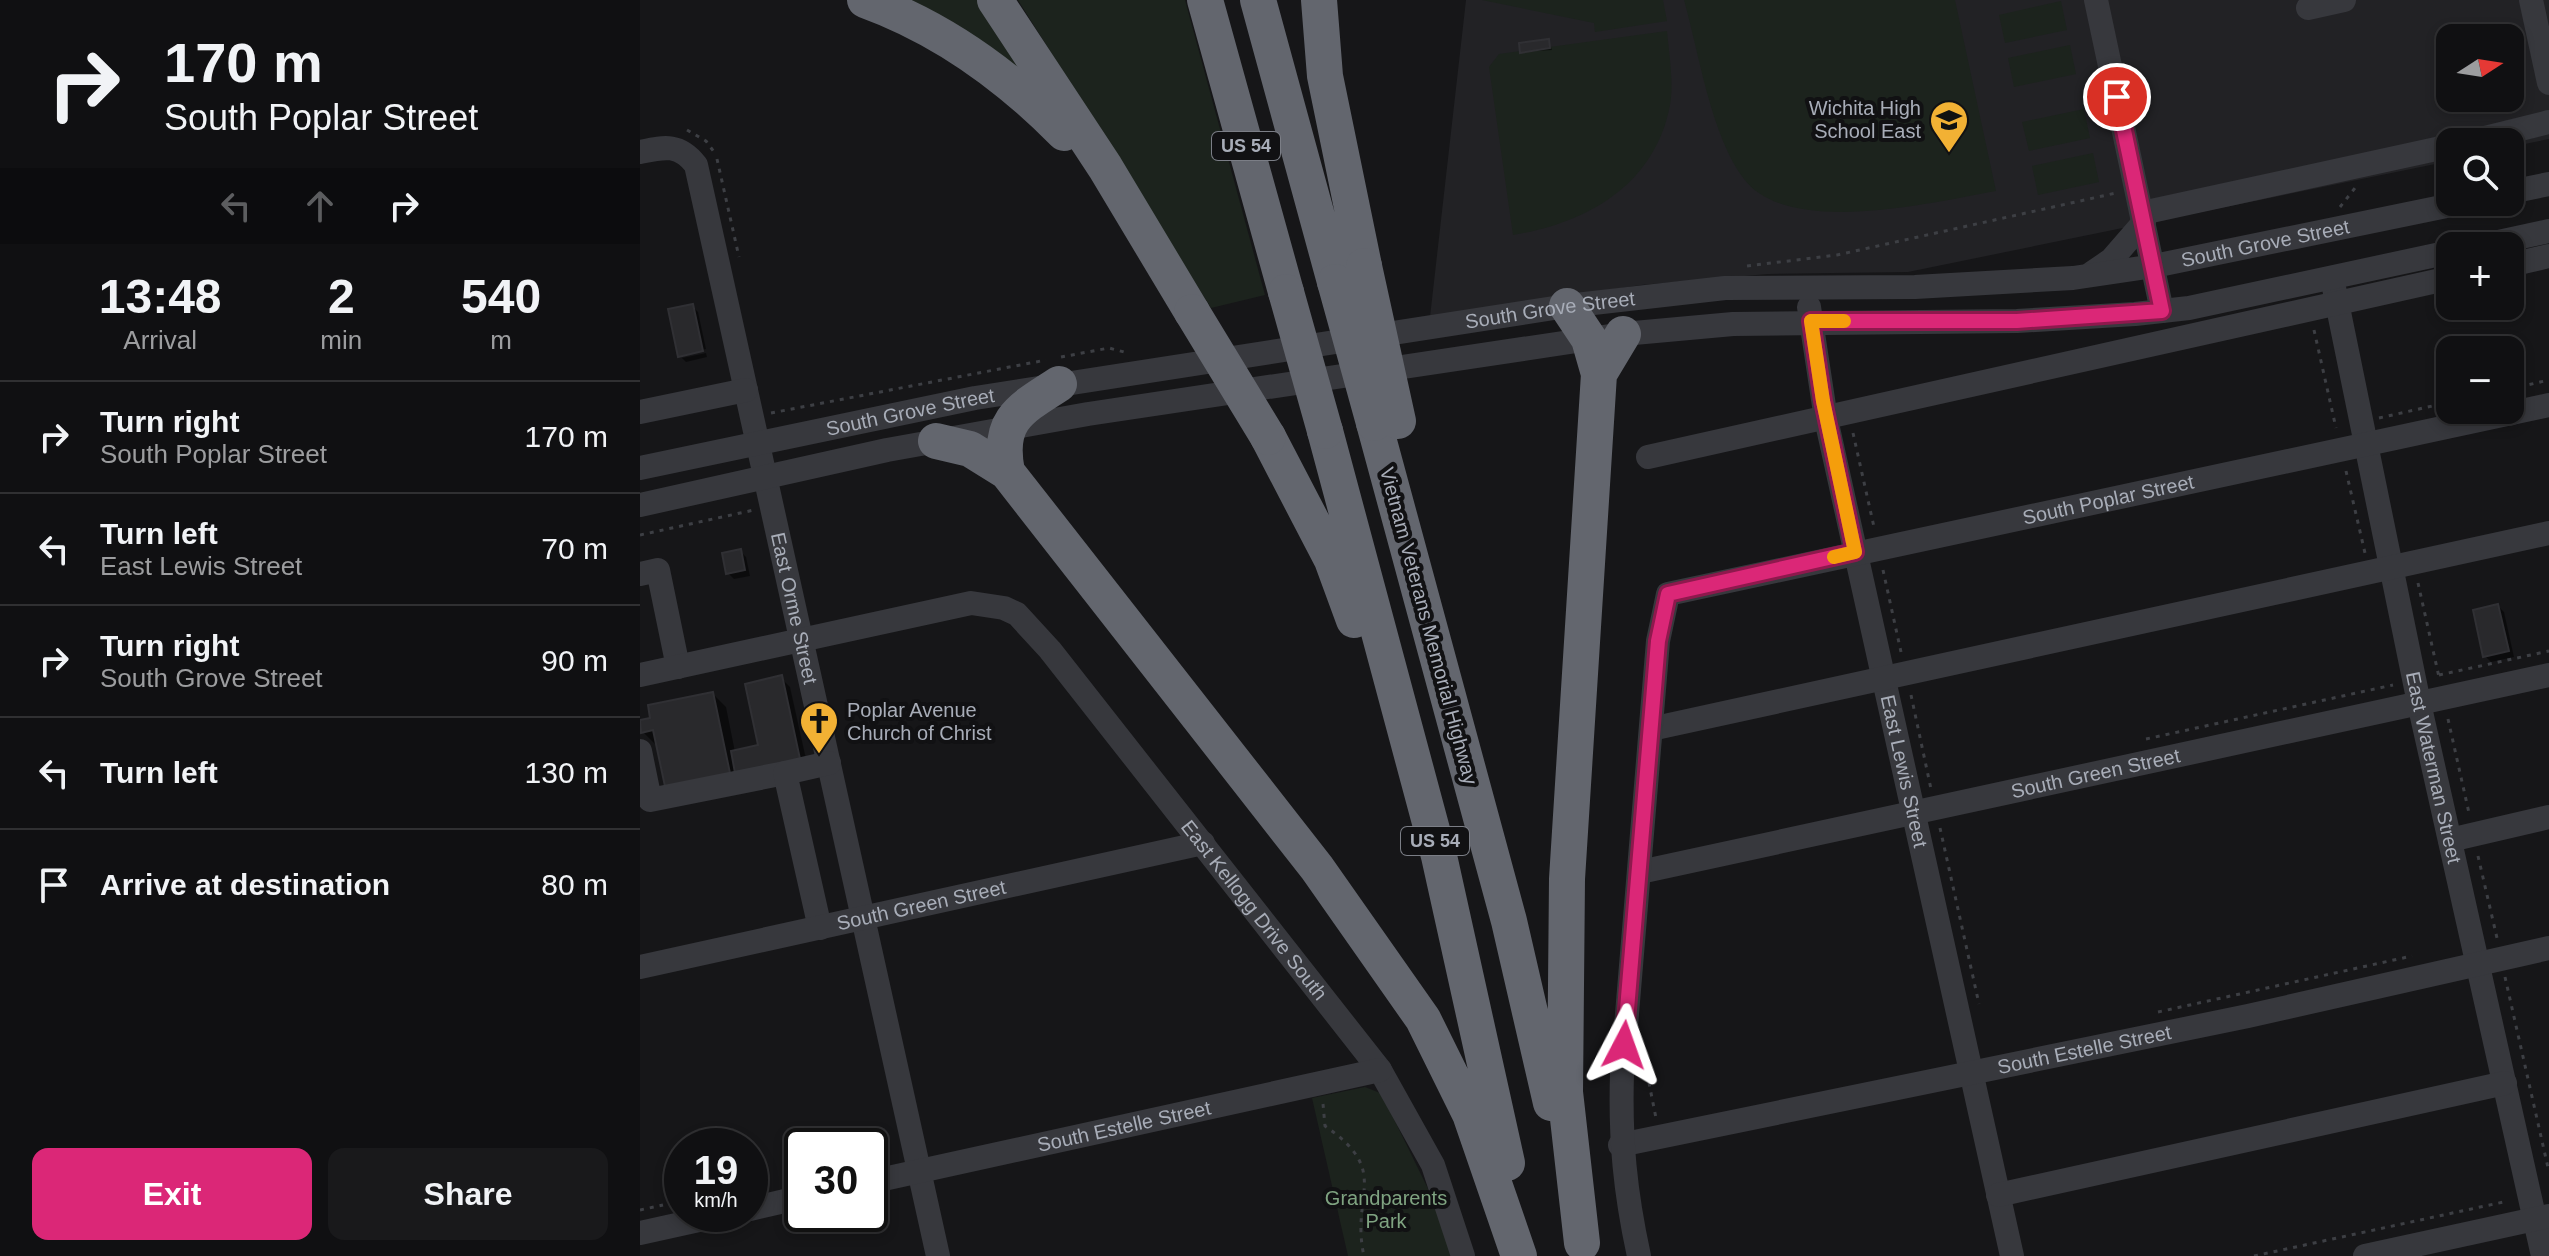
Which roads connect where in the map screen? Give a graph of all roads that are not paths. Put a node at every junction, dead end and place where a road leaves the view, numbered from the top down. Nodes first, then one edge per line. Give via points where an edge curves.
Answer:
1 (865, 0) edge
2 (995, 0) edge
3 (1205, 0) edge
4 (1258, 0) edge
5 (1319, 0) edge
6 (2096, 0) edge
7 (2344, 0) edge
8 (2531, 0) edge
9 (2308, 8) dead end
10 (2549, 83) edge
11 (2549, 122) edge
12 (2524, 128) edge
13 (2436, 149) edge
14 (640, 152) edge
15 (2549, 184) edge
16 (2524, 189) edge
17 (2436, 209) edge
18 (2143, 217) junction
19 (1137, 225) junction
20 (2549, 231) edge
21 (2524, 236) edge
22 (2436, 255) edge
23 (2549, 256) edge
24 (2524, 262) edge
25 (2154, 266) junction
26 (1350, 274) junction
27 (2088, 276) junction
28 (2332, 278) junction
29 (2436, 281) edge
30 (1806, 285) junction
31 (2337, 304) junction
32 (1567, 306) junction
33 (2162, 311) junction
34 (1811, 321) junction
35 (1606, 337) junction
36 (1059, 384) junction
37 (746, 390) junction
38 (2549, 405) edge
39 (640, 412) edge
40 (1826, 419) junction
41 (1005, 429) junction
42 (2377, 433) junction
43 (936, 441) junction
44 (758, 443) junction
45 (1648, 457) dead end
46 (640, 468) edge
47 (1007, 472) junction
48 (766, 478) junction
49 (640, 505) edge
50 (2549, 533) edge
51 (1857, 561) junction
52 (2402, 565) junction
53 (640, 574) edge
54 (801, 640) junction
55 (678, 667) junction
56 (640, 675) edge
57 (2549, 675) edge
58 (1883, 679) junction
59 (2416, 692) junction
60 (1651, 729) junction
61 (640, 751) edge
62 (829, 763) junction
63 (785, 773) junction
64 (1918, 797) junction
65 (2549, 817) edge
66 (2462, 837) junction
67 (1203, 843) junction
68 (1439, 856) junction
69 (1640, 872) junction
70 (863, 918) junction
71 (820, 928) junction
72 (2549, 948) edge
73 (2490, 962) junction
74 (640, 967) edge
75 (1380, 1070) junction
76 (1971, 1074) junction
77 (2505, 1083) junction
78 (1620, 1145) junction
79 (919, 1171) junction
80 (888, 1178) edge
81 (1998, 1195) junction
82 (2538, 1210) edge
83 (664, 1228) edge
84 (640, 1233) edge
85 (1583, 1249) edge
86 (938, 1256) edge
87 (1463, 1256) edge
88 (1519, 1256) edge
89 (1528, 1256) edge
90 (1639, 1256) edge
91 (2012, 1256) edge
92 (2365, 1256) edge
93 (2543, 1256) edge

1 - 19 highway via 933,31 1025,94 1064,133
2 - 19 highway
3 - 68 highway, US 54, bridge
4 - 26 highway, US 54
5 - 26 highway
6 - 18 street
7 - 9 street
8 - 10 street
11 - 12 street
13 - 18 street
14 - 37 street, East Orme Street via 669,146 686,152 696,165
15 - 16 street
17 - 25 street, South Grove Street
18 - 25 street
18 - 27 street via 2111,260
19 - 68 highway, bridge via 1268,437 1332,560
20 - 21 street
22 - 28 street, South Grove Street
23 - 24 street
25 - 27 street, South Grove Street
25 - 33 street
26 - 85 highway, Vietnam Veterans Memorial Highway / US 54, bridge via 1429,624 1529,1004
27 - 30 street, South Grove Street via 2011,284
28 - 31 street, East Waterman Street
28 - 33 street, South Grove Street
29 - 31 street
30 - 32 street, South Grove Street via 1725,288
30 - 34 street, East Lewis Street
31 - 40 street
31 - 42 street, East Waterman Street
32 - 35 highway
32 - 36 street, South Grove Street
33 - 34 street, South Grove Street via 2017,321
34 - 35 street, South Grove Street via 1680,327
34 - 40 street, East Lewis Street
35 - 41 street, South Grove Street
35 - 85 highway via 1599,374 1567,879 1565,1092
36 - 41 highway via 1026,405
36 - 44 street, South Grove Street
37 - 39 street
37 - 44 street, East Orme Street
38 - 42 street, South Poplar Street
40 - 45 street
40 - 51 street, East Lewis Street
41 - 43 street, South Grove Street
41 - 47 highway
42 - 51 street, South Poplar Street
42 - 52 street, East Waterman Street
43 - 47 highway via 970,449
43 - 48 street, South Grove Street
44 - 46 street, South Grove Street
44 - 48 street, East Orme Street
47 - 88 highway via 1317,868 1423,1019 1470,1114
48 - 49 street, South Grove Street
48 - 54 street, East Orme Street
50 - 52 street
51 - 58 street, East Lewis Street
51 - 60 street, South Poplar Street via 1668,594 1658,641
52 - 58 street
52 - 59 street, East Waterman Street
53 - 55 street via 658,570
54 - 55 street
54 - 62 street, East Orme Street
54 - 67 street, East Kellogg Drive South via 971,603 1017,614
55 - 56 street
57 - 59 street, South Green Street
58 - 60 street
58 - 64 street, East Lewis Street
59 - 64 street, South Green Street
59 - 66 street, East Waterman Street
60 - 69 street
61 - 63 street via 650,800
62 - 63 street
62 - 70 street, East Orme Street
63 - 71 street
64 - 69 street, South Green Street
64 - 76 street, East Lewis Street
65 - 66 street
66 - 73 street, East Waterman Street
67 - 70 street, South Green Street
67 - 75 street, East Kellogg Drive South
68 - 89 highway, US 54
69 - 78 street via 1627,989
70 - 71 street, South Green Street
70 - 79 street, East Orme Street
71 - 74 street, South Green Street
72 - 73 street, South Estelle Street
73 - 76 street, South Estelle Street
73 - 77 street, East Waterman Street
75 - 79 street, South Estelle Street
75 - 87 street, East Kellogg Drive South via 1433,1165
76 - 78 street, South Estelle Street
76 - 81 street, East Lewis Street
77 - 81 street
77 - 82 street, East Waterman Street
78 - 90 street
79 - 80 street, South Estelle Street
79 - 86 street, East Orme Street
81 - 91 street, East Lewis Street
82 - 92 street
82 - 93 street, East Waterman Street
83 - 84 street

